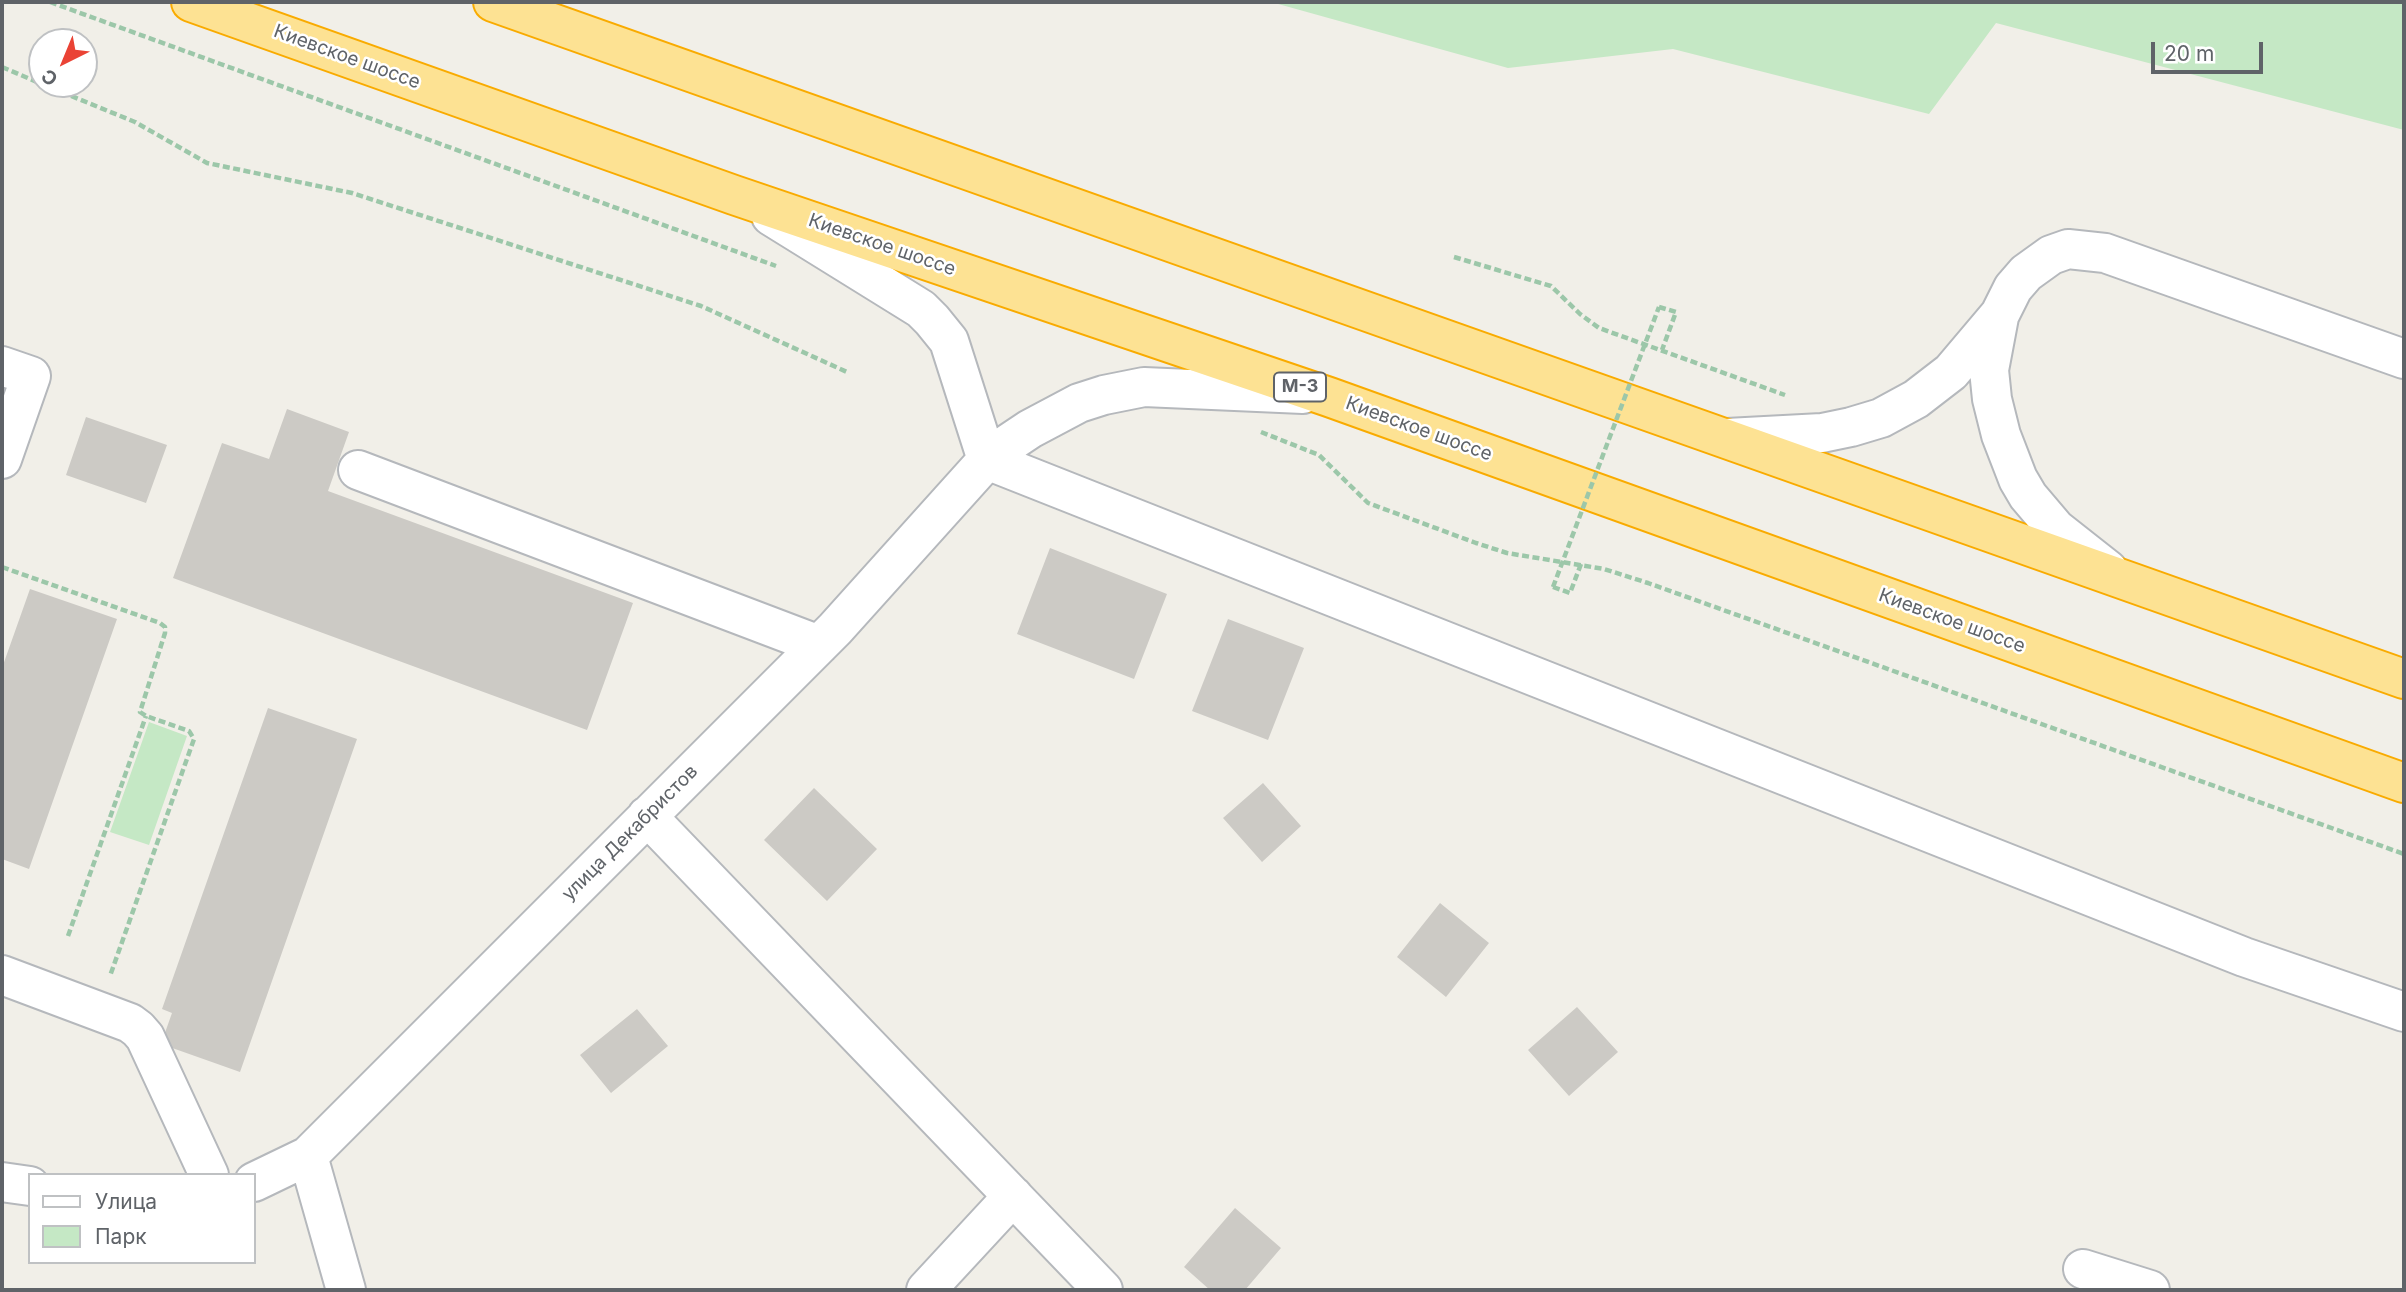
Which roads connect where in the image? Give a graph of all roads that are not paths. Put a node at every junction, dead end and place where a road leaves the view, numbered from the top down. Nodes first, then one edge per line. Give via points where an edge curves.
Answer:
1 (191, 2) edge
2 (494, 2) edge
3 (734, 195) junction
4 (2000, 314) junction
5 (2404, 359) edge
6 (2, 366) edge
7 (1329, 397) junction
8 (1059, 413) junction
9 (1727, 438) junction
10 (2, 459) edge
11 (987, 460) junction
12 (358, 470) dead end
13 (1061, 490) junction
14 (2120, 579) junction
15 (818, 645) junction
16 (2404, 679) edge
17 (2404, 783) edge
18 (647, 816) junction
19 (2, 975) edge
20 (2404, 1012) edge
21 (308, 1156) junction
22 (208, 1173) edge
23 (256, 1181) edge
24 (2, 1182) edge
25 (28, 1186) edge
26 (1013, 1196) junction
27 (2083, 1269) dead end
28 (346, 1290) edge
29 (926, 1290) edge
30 (1103, 1290) edge
31 (2150, 1290) edge

1 - 3 highway, Киевское шоссе / М-3
2 - 9 highway
3 - 7 highway, Киевское шоссе / М-3
3 - 11 street via 933,320 949,341
4 - 5 street via 2013,288 2038,263 2068,249 2087,250
4 - 9 street via 1951,372 1881,418 1822,433
4 - 14 street via 1989,370 1992,399 2018,479 2056,529
6 - 10 street via 31,376
7 - 8 street, улица Декабристов via 1144,387 1104,395
7 - 17 highway, Киевское шоссе / М-3
8 - 11 street, улица Декабристов
8 - 13 street via 1043,432 1040,461 1045,474
9 - 14 highway
11 - 13 street
11 - 15 street, улица Декабристов
12 - 15 street
13 - 20 street via 2244,957
14 - 16 highway
15 - 18 street, улица Декабристов
18 - 21 street, улица Декабристов
18 - 26 street
19 - 22 street via 130,1023 145,1037
21 - 23 street, улица Декабристов
21 - 28 street
24 - 25 street
26 - 29 street
26 - 30 street
27 - 31 street

